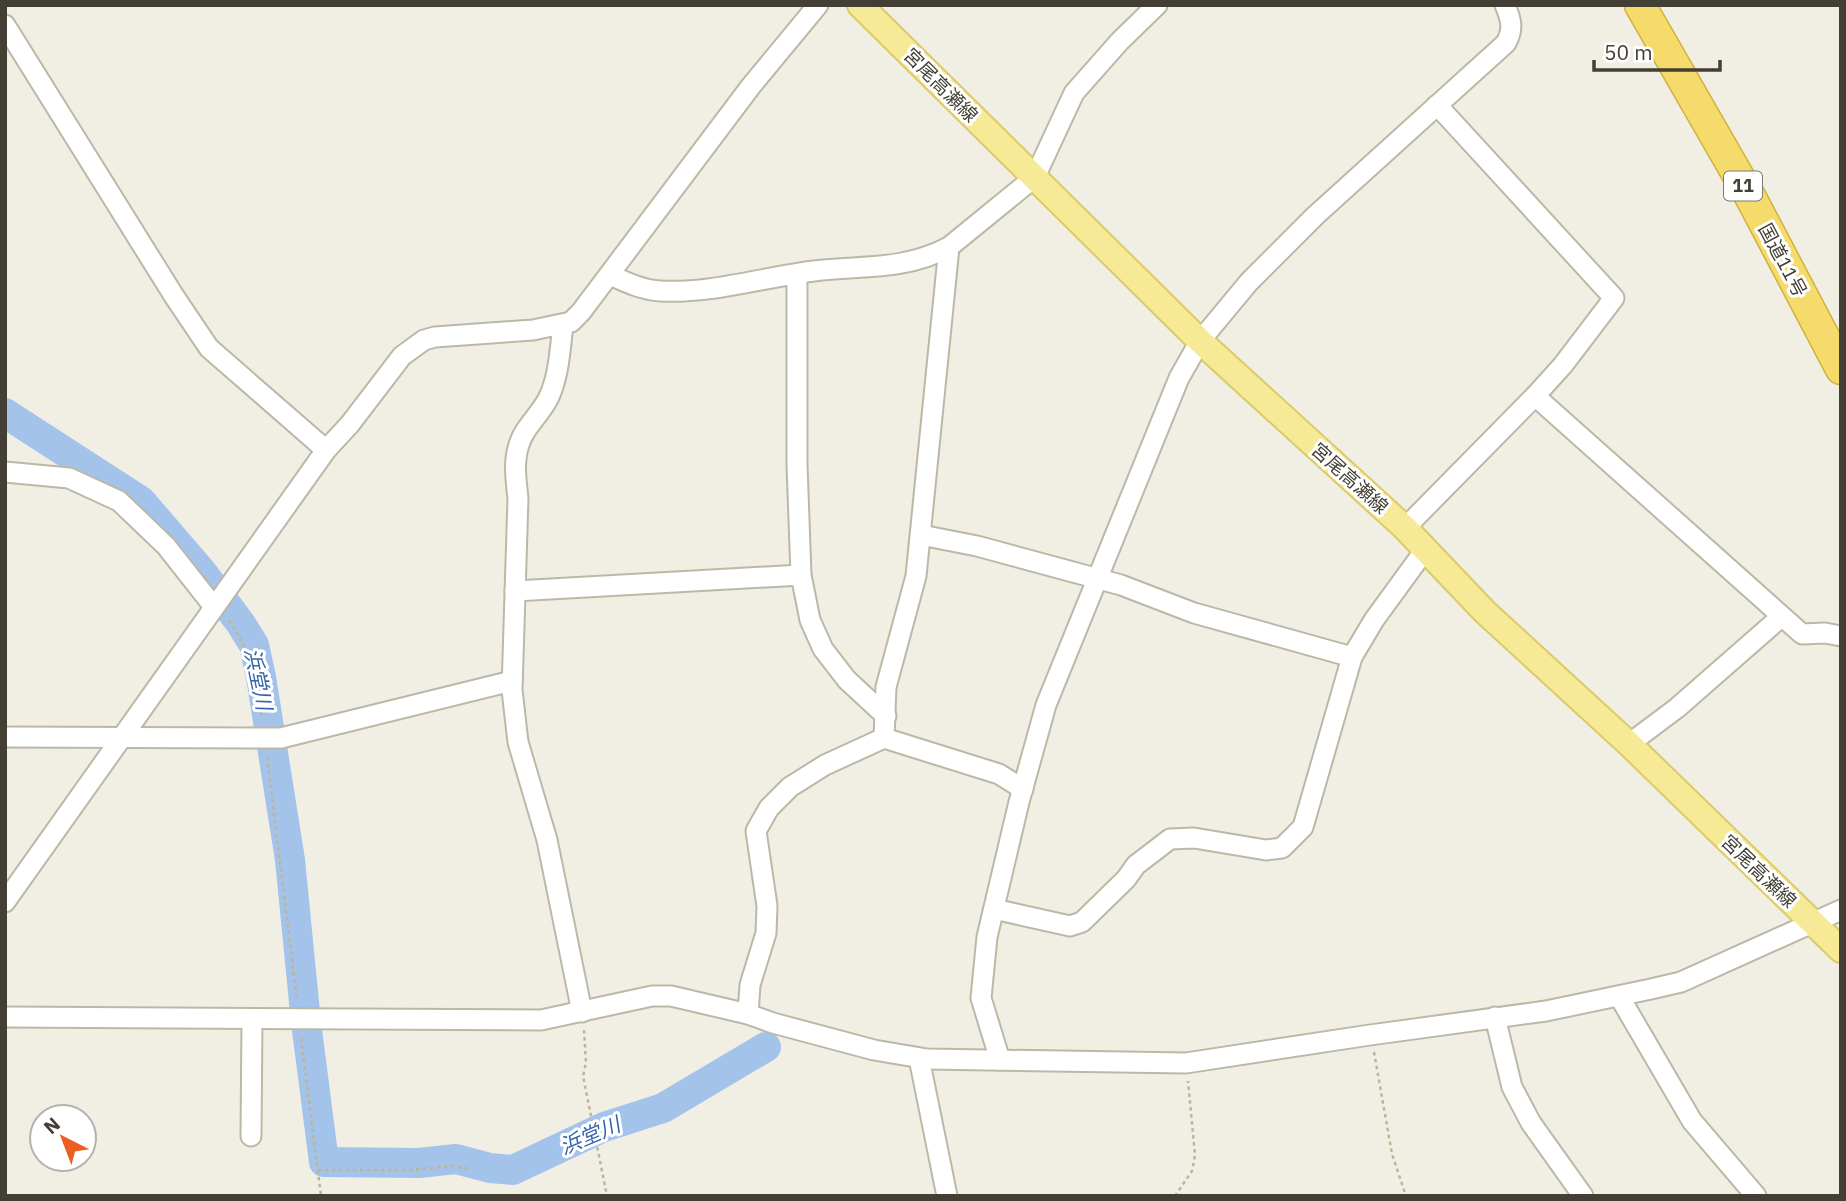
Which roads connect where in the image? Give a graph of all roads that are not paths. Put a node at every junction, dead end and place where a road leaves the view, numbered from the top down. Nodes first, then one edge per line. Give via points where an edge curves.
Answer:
1 (818, 5) edge
2 (860, 5) edge
3 (1157, 5) edge
4 (1505, 5) edge
5 (1640, 5) edge
6 (5, 25) edge
7 (1437, 105) junction
8 (1035, 177) junction
9 (949, 247) junction
10 (610, 275) junction
11 (797, 275) junction
12 (563, 325) junction
13 (1200, 341) junction
14 (1841, 369) edge
15 (1535, 396) junction
16 (326, 450) junction
17 (5, 472) edge
18 (1405, 528) junction
19 (921, 535) junction
20 (1425, 550) junction
21 (801, 575) junction
22 (1096, 579) junction
23 (515, 591) junction
24 (218, 601) junction
25 (1781, 617) junction
26 (1841, 636) edge
27 (1352, 657) junction
28 (512, 681) junction
29 (886, 716) junction
30 (123, 736) junction
31 (5, 737) edge
32 (884, 738) junction
33 (1629, 744) junction
34 (1023, 789) junction
35 (5, 902) edge
36 (994, 909) junction
37 (1841, 909) edge
38 (1812, 922) junction
39 (1841, 950) edge
40 (1619, 996) junction
41 (582, 1012) junction
42 (748, 1014) junction
43 (5, 1017) edge
44 (1495, 1017) junction
45 (252, 1019) junction
46 (919, 1058) junction
47 (1000, 1060) junction
48 (251, 1136) dead end
49 (947, 1196) edge
50 (1583, 1196) edge
51 (1756, 1196) edge

1 - 10 street via 751,86
2 - 8 main road, 宮尾高瀬線
3 - 8 street via 1074,93
4 - 7 street via 1512,27 1506,43
5 - 14 highway, 国道11号 / 11 via 1751,198
6 - 16 street via 209,348
7 - 13 street via 1258,272
7 - 15 street via 1614,298
8 - 9 street
8 - 13 main road, 宮尾高瀬線
9 - 11 street via 902,265
9 - 19 street
10 - 11 street via 660,291
10 - 12 street via 581,312
11 - 21 street
12 - 16 street via 424,340 402,356
12 - 23 street via 548,400 516,451
13 - 18 main road, 宮尾高瀬線
13 - 22 street via 1180,378
15 - 18 street
15 - 25 street
16 - 24 street
17 - 24 street via 69,478 119,501
18 - 20 main road, 宮尾高瀬線
19 - 22 street via 977,545
19 - 29 street via 916,576 886,687
20 - 27 street
20 - 33 main road, 宮尾高瀬線 via 1485,612
21 - 23 street
21 - 29 street via 810,620 823,649 847,680
22 - 27 street
22 - 34 street via 1046,705
23 - 28 street
24 - 30 street
25 - 26 street via 1802,634
25 - 33 street
27 - 36 street via 1303,827 1282,848 1170,839 1136,865 1082,922 1070,926
28 - 30 street via 271,738
28 - 41 street via 518,742 547,840
29 - 32 street
30 - 31 street
30 - 35 street
32 - 34 street via 999,774
32 - 42 street via 790,787 769,808 756,831 767,906 766,933 750,985
33 - 38 main road, 宮尾高瀬線
34 - 36 street
36 - 47 street via 981,998
37 - 38 street
38 - 39 main road, 宮尾高瀬線
38 - 40 street via 1681,982
40 - 44 street
40 - 51 street via 1692,1121
41 - 42 street via 671,996
41 - 45 street via 541,1020
42 - 46 street
43 - 45 street
44 - 47 street via 1186,1063
44 - 50 street via 1512,1087 1531,1123
45 - 48 street
46 - 47 street
46 - 49 street

